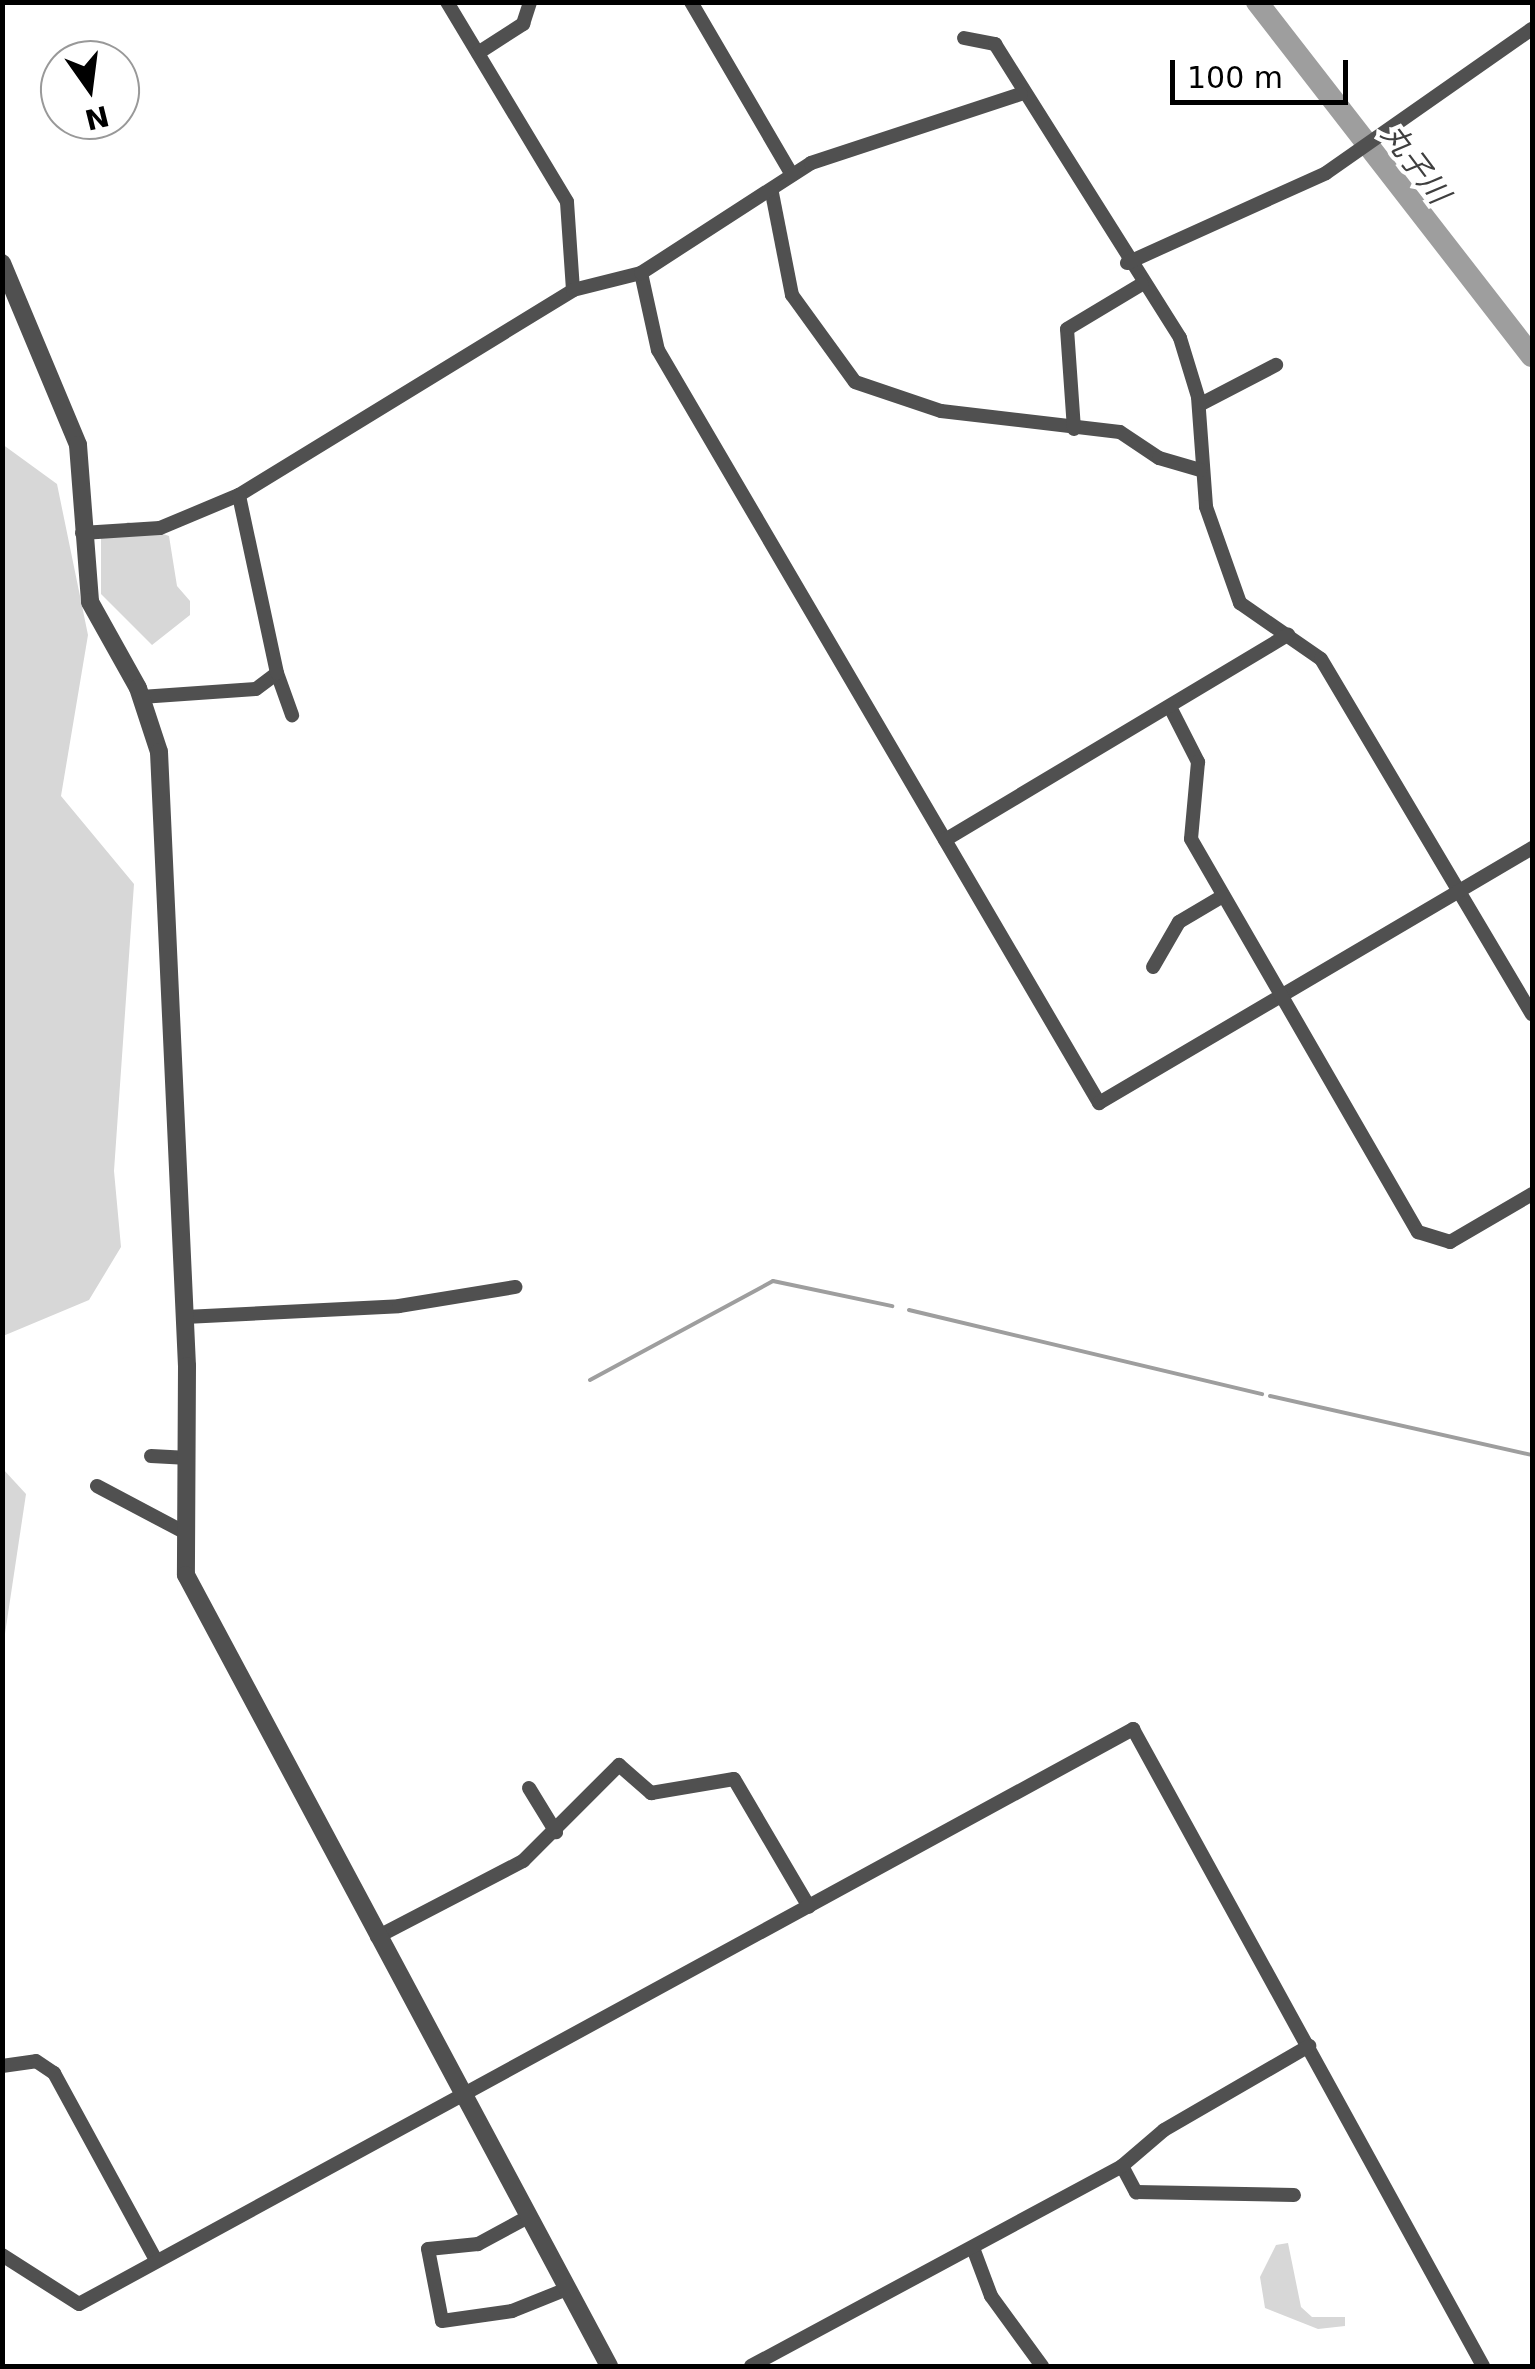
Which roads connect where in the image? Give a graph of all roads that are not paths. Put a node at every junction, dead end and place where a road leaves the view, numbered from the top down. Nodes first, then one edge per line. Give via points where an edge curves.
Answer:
1 (447, 2) edge
2 (530, 2) edge
3 (691, 2) edge
4 (1532, 29) edge
5 (964, 38) dead end
6 (478, 53) junction
7 (1021, 94) junction
8 (792, 174) junction
9 (772, 193) junction
10 (2, 263) edge
11 (1128, 263) junction
12 (641, 273) junction
13 (1142, 284) junction
14 (573, 290) junction
15 (1276, 365) dead end
16 (1199, 406) junction
17 (1074, 430) junction
18 (1200, 470) junction
19 (239, 495) junction
20 (82, 533) junction
21 (1288, 635) junction
22 (278, 673) junction
23 (141, 697) junction
24 (1170, 708) junction
25 (292, 715) dead end
26 (945, 840) junction
27 (1532, 848) edge
28 (1460, 891) junction
29 (1223, 896) junction
30 (1154, 967) dead end
31 (1281, 998) junction
32 (1532, 1014) edge
33 (1532, 1194) edge
34 (515, 1286) dead end
35 (185, 1317) junction
36 (151, 1456) dead end
37 (184, 1458) junction
38 (97, 1486) dead end
39 (182, 1531) junction
40 (529, 1788) dead end
41 (556, 1832) junction
42 (808, 1907) junction
43 (377, 1936) junction
44 (1309, 2046) junction
45 (2, 2066) edge
46 (462, 2096) junction
47 (1122, 2166) junction
48 (1294, 2196) dead end
49 (528, 2218) junction
50 (974, 2248) junction
51 (2, 2255) edge
52 (156, 2260) junction
53 (567, 2288) junction
54 (610, 2366) edge
55 (751, 2366) edge
56 (1042, 2366) edge
57 (1482, 2366) edge

1 - 6 street
2 - 6 street via 524,24
3 - 8 street
4 - 11 street via 1326,173
5 - 7 street via 995,44
6 - 14 street via 574,218
7 - 8 street via 838,150
7 - 11 street
8 - 9 street
9 - 12 street
9 - 17 street via 792,296 855,382 923,408
10 - 20 street via 72,423
11 - 13 street
12 - 14 street
12 - 26 street via 658,350
13 - 16 street via 1180,338
13 - 17 street via 1067,329
14 - 19 street
15 - 16 street
16 - 18 street
17 - 18 street via 1120,432 1159,458
18 - 21 street via 1240,602
19 - 20 street via 160,528
19 - 22 street
20 - 23 street via 90,602
21 - 24 street
21 - 28 street via 1339,684
22 - 23 street via 256,688
22 - 25 street
23 - 35 street via 160,752
24 - 26 street
24 - 29 street via 1198,762 1187,829
26 - 31 street via 1100,1103
27 - 28 street
28 - 31 street
28 - 32 street
29 - 30 street via 1179,922
29 - 31 street
31 - 33 street via 1425,1239 1450,1242
34 - 35 street via 399,1306
35 - 37 street
36 - 37 street
37 - 39 street
38 - 39 street
39 - 43 street via 192,1590
40 - 41 street
41 - 42 street via 593,1781 619,1765 651,1793 734,1779
41 - 43 street via 523,1861
42 - 44 street via 1134,1729
42 - 46 street
43 - 46 street
44 - 47 street via 1164,2130
44 - 57 street
45 - 52 street via 36,2061 54,2073
46 - 49 street
46 - 52 street
47 - 48 street via 1136,2192
47 - 50 street
49 - 53 street
49 - 53 street via 478,2244 428,2250 442,2321 512,2312
50 - 55 street
50 - 56 street via 991,2296
51 - 52 street via 79,2304
53 - 54 street

